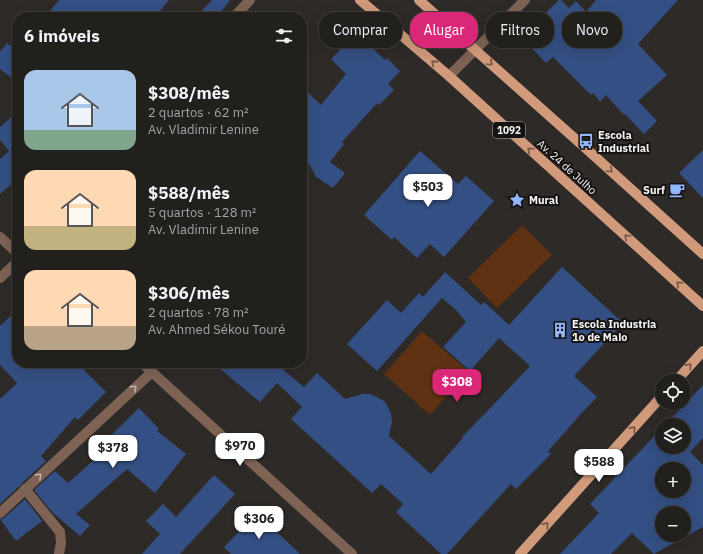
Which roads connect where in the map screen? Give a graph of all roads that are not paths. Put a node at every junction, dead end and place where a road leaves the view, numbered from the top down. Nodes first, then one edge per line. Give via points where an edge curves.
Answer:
1 (250, 0) edge
2 (360, 0) edge
3 (419, 0) edge
4 (525, 0) edge
5 (239, 12) edge
6 (475, 49) junction
7 (449, 76) junction
8 (0, 237) edge
9 (12, 248) edge
10 (703, 254) edge
11 (12, 267) edge
12 (0, 278) edge
13 (703, 306) edge
14 (703, 351) edge
15 (148, 368) edge
16 (152, 372) junction
17 (682, 374) edge
18 (655, 404) edge
19 (25, 489) junction
20 (0, 512) edge
21 (59, 554) edge
22 (352, 554) edge
23 (520, 554) edge

1 - 5 street
7 -> 2 main road, Av. 24 de Julho / 1092
3 - 6 main road
4 - 6 street
6 - 7 street
6 -> 10 main road
13 -> 7 main road, Av. 24 de Julho / 1092
8 - 9 street
11 - 12 street
17 -> 14 main road
15 - 16 street
19 -> 16 street
16 - 22 street
23 -> 18 main road
19 - 20 street
19 - 21 street via 60,532

